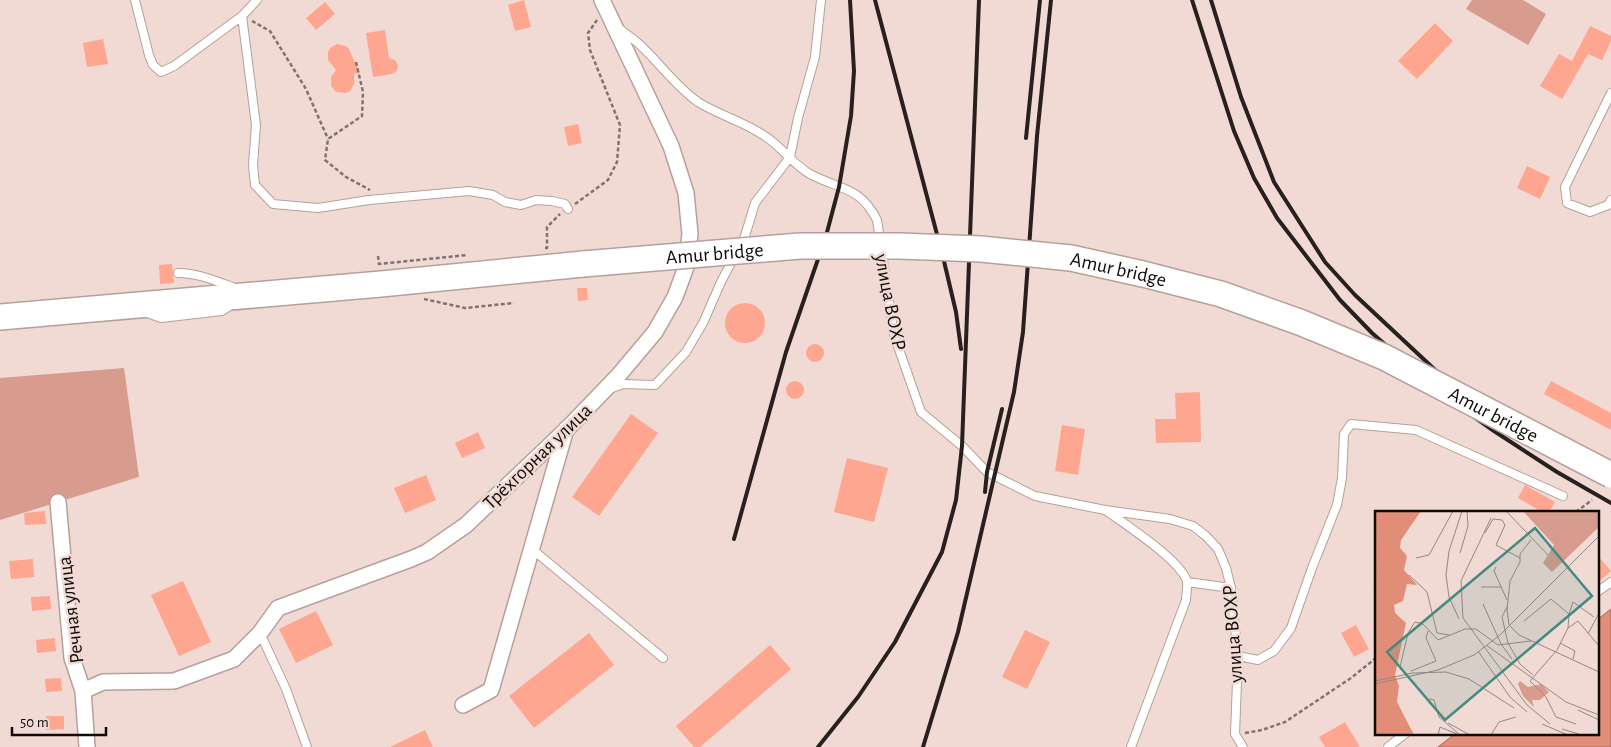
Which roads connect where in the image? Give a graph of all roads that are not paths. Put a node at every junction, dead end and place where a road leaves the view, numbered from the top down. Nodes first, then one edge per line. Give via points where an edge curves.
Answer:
1 (134, 0) edge
2 (257, 0) edge
3 (821, 0) edge
4 (608, 13) edge
5 (242, 16) junction
6 (1610, 97) edge
7 (790, 157) junction
8 (1611, 200) edge
9 (568, 208) road end
10 (178, 273) dead end
11 (249, 296) junction
12 (0, 317) edge
13 (602, 392) junction
14 (566, 429) junction
15 (1611, 475) edge
16 (1563, 496) dead end
17 (58, 502) dead end
18 (1106, 510) junction
19 (532, 549) junction
20 (1187, 582) junction
21 (1611, 582) edge
22 (1231, 588) junction
23 (1598, 591) edge
24 (260, 633) junction
25 (1238, 656) junction
26 (663, 658) dead end
27 (83, 691) junction
28 (463, 705) dead end
29 (1405, 734) edge
30 (87, 747) edge
31 (307, 747) edge
32 (1131, 747) edge
33 (1243, 747) edge
34 (1388, 747) edge

1 - 5 lane via 148,55 161,72
2 - 5 lane
3 - 7 lane via 815,57
4 - 7 lane, улица ВОХР via 682,90 700,103 745,124
4 - 13 street, Трёхгорная улица via 671,146 686,193 690,234 686,267 675,297 655,332
5 - 9 lane via 256,125 255,185 273,204 318,208 469,191 521,205 536,200 552,201
6 - 8 lane via 1565,187 1567,203 1590,212 1608,206
7 - 13 lane via 755,203 745,236 686,352 655,385 623,384
7 - 18 lane, улица ВОХР via 808,173 863,199 877,220 894,335 921,412 987,472 1035,496
10 - 11 lane via 203,277
11 - 12 highway, Amur bridge
11 - 15 highway, Amur bridge, bridge via 800,246 962,248 1071,258 1221,294 1302,322 1384,358
13 - 14 street, Трёхгорная улица
14 - 19 street
14 - 24 street, Трёхгорная улица via 466,525 428,552 278,608
16 - 25 lane via 1416,430 1351,424 1344,434 1337,505 1291,628 1274,651 1258,660
17 - 27 street, Речная улица via 72,658
18 - 20 lane via 1169,558
18 - 22 lane, улица ВОХР via 1170,519 1193,526 1218,549
19 - 26 lane
19 - 28 street via 491,690
20 - 22 lane
20 - 32 lane via 1186,600
21 - 23 lane
22 - 25 lane, улица ВОХР
24 - 27 street, Трёхгорная улица via 234,659 174,681 102,682
24 - 31 lane via 286,689
25 - 33 lane, улица ВОХР via 1235,734
27 - 30 street, Речная улица
29 - 34 lane

